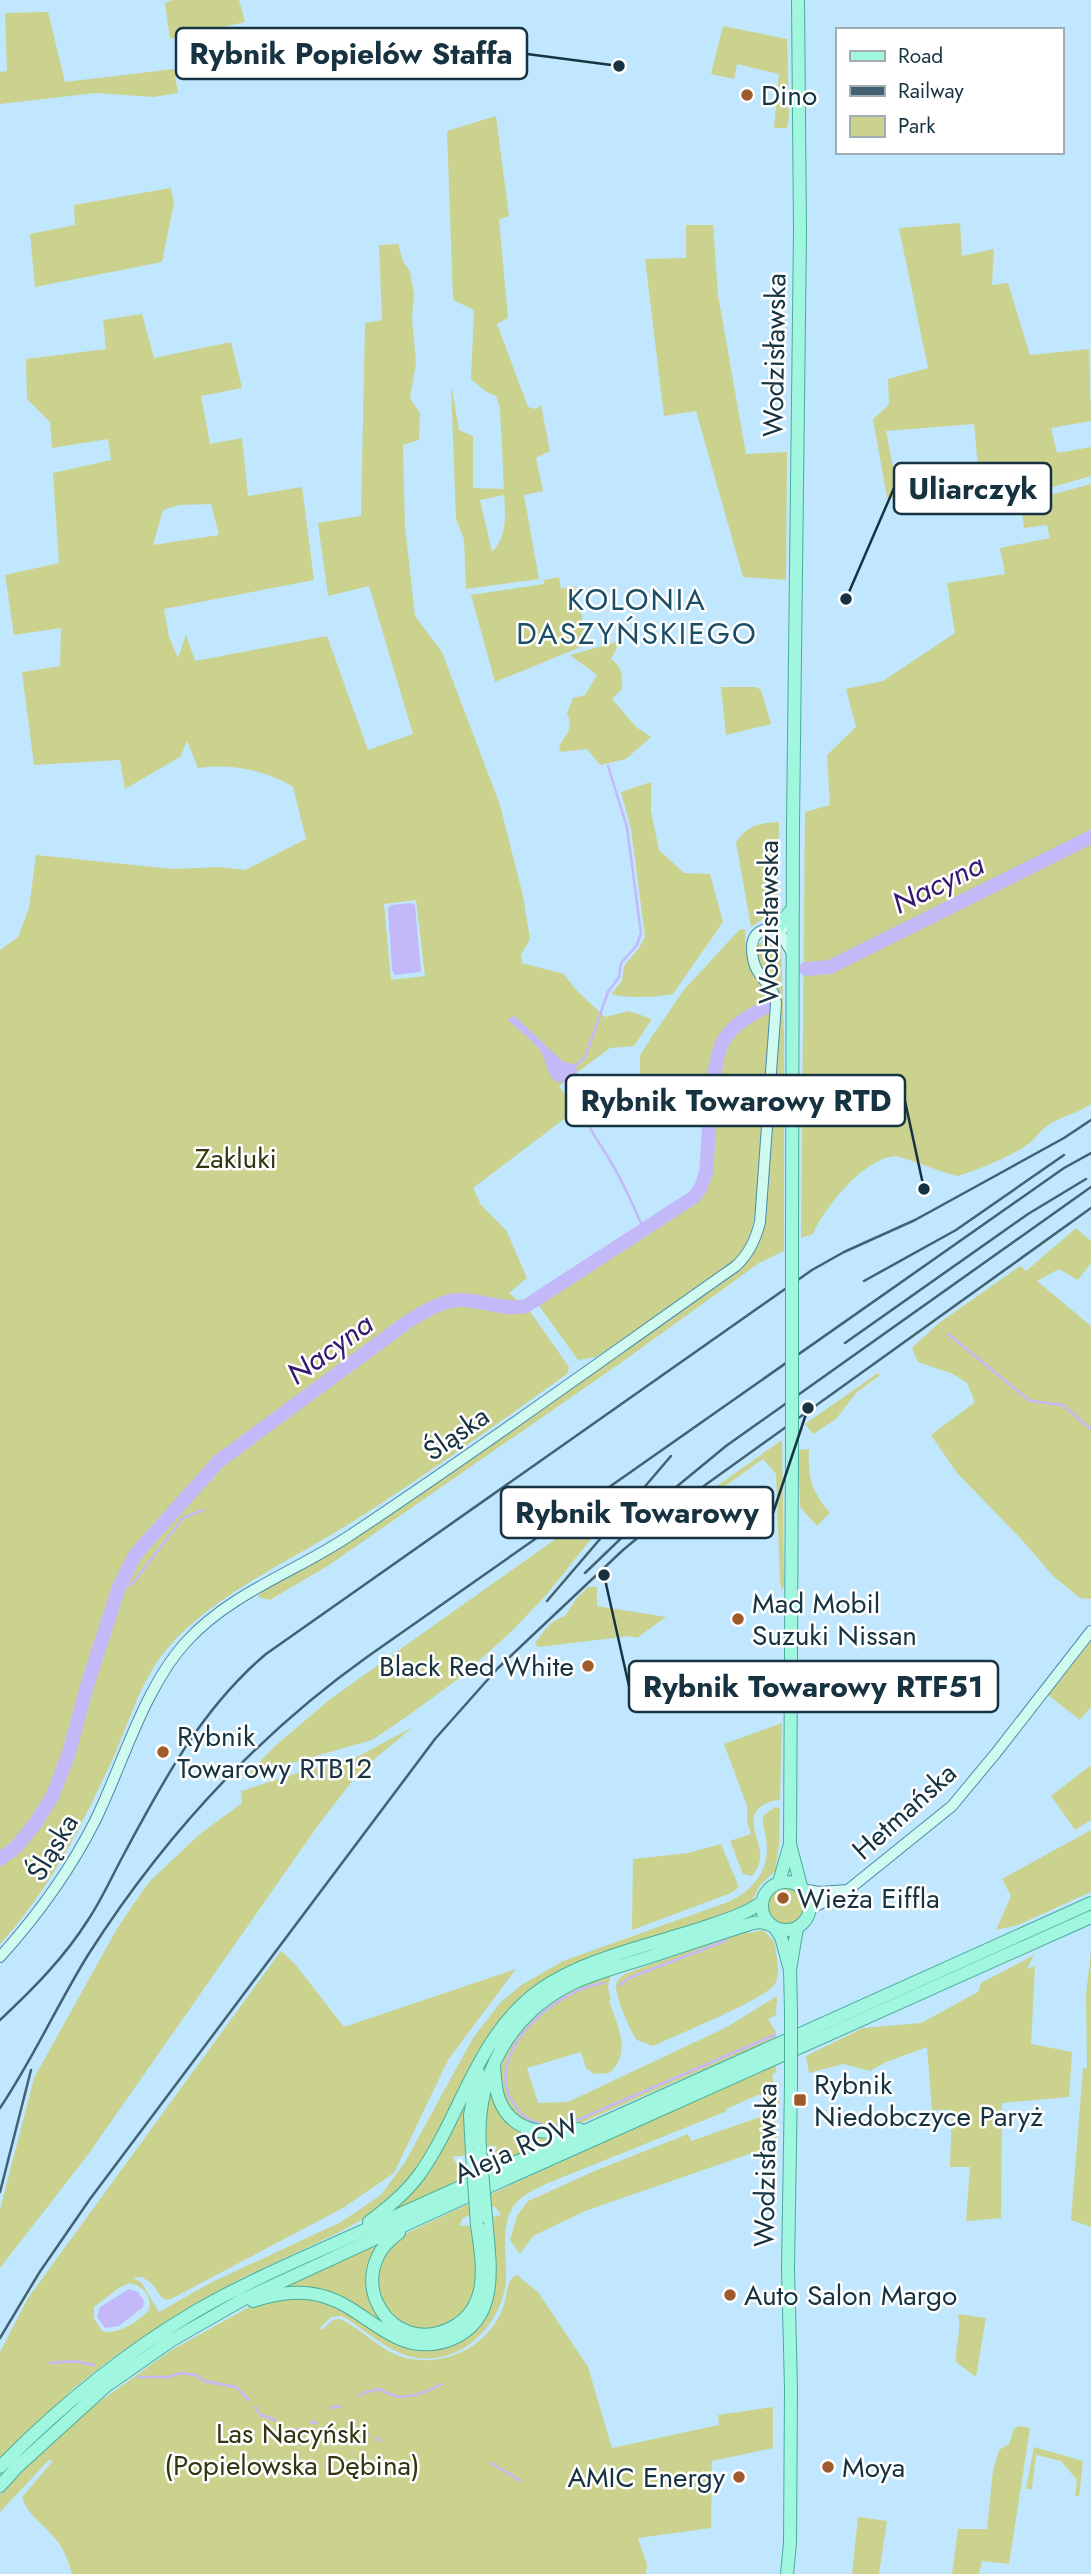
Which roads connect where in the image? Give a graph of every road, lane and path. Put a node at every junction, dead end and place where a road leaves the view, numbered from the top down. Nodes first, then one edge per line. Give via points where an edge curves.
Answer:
1 (798, 0) edge
2 (792, 909) junction
3 (792, 927) junction
4 (777, 928) junction
5 (792, 953) junction
6 (1091, 1631) edge
7 (790, 1844) junction
8 (779, 1882) junction
9 (803, 1888) junction
10 (847, 1890) junction
11 (762, 1902) junction
12 (1091, 1903) edge
13 (811, 1908) junction
14 (1091, 1917) edge
15 (773, 1926) junction
16 (797, 1928) junction
17 (0, 1957) edge
18 (790, 1970) junction
19 (480, 2064) junction
20 (494, 2066) junction
21 (601, 2124) junction
22 (476, 2151) junction
23 (435, 2211) junction
24 (482, 2221) junction
25 (336, 2243) junction
26 (213, 2315) junction
27 (0, 2467) edge
28 (0, 2486) edge
29 (787, 2574) edge

1 - 2 main road, Wodzisławska via 800,244
2 - 3 main road, Wodzisławska
2 - 4 main road
3 - 4 street
3 - 5 main road, Wodzisławska
4 - 5 street
4 - 17 street, Śląska via 759,931 752,944 756,968 773,990 776,1005 760,1222 747,1254 346,1538 239,1600 196,1632 159,1681 76,1855
5 - 7 main road, Wodzisławska, bridge
6 - 10 street, Hetmańska via 952,1806
7 - 8 main road, Wodzisławska
7 - 9 main road, Wodzisławska
8 - 9 main road
8 - 11 main road
9 - 10 street, Hetmańska
9 - 13 main road
10 - 13 street, Hetmańska
11 - 15 main road via 763,1913
11 - 19 main road via 555,1980 514,2013
12 - 21 main road, Aleja ROW
13 - 16 main road
14 - 23 main road, Aleja ROW
15 - 16 main road
15 - 18 main road, Wodzisławska
15 - 20 main road via 754,1923 570,1984 525,2017
16 - 18 main road, Wodzisławska
18 - 29 main road, Wodzisławska, bridge
19 - 22 main road via 470,2115
19 - 25 main road via 418,2176 386,2209
20 - 21 main road via 501,2105 525,2128 551,2133
20 - 22 main road via 485,2083
21 - 25 main road, Aleja ROW
22 - 24 main road, bridge
23 - 24 main road via 390,2240 374,2264 372,2276 376,2301 387,2318 418,2335 445,2332 470,2314 480,2292
23 - 26 main road, Aleja ROW
24 - 26 main road via 490,2283 487,2302 471,2327 449,2341 409,2342 336,2301 309,2293 270,2296
25 - 27 main road, Aleja ROW via 230,2293 144,2344 76,2395
26 - 28 main road, Aleja ROW via 106,2386

